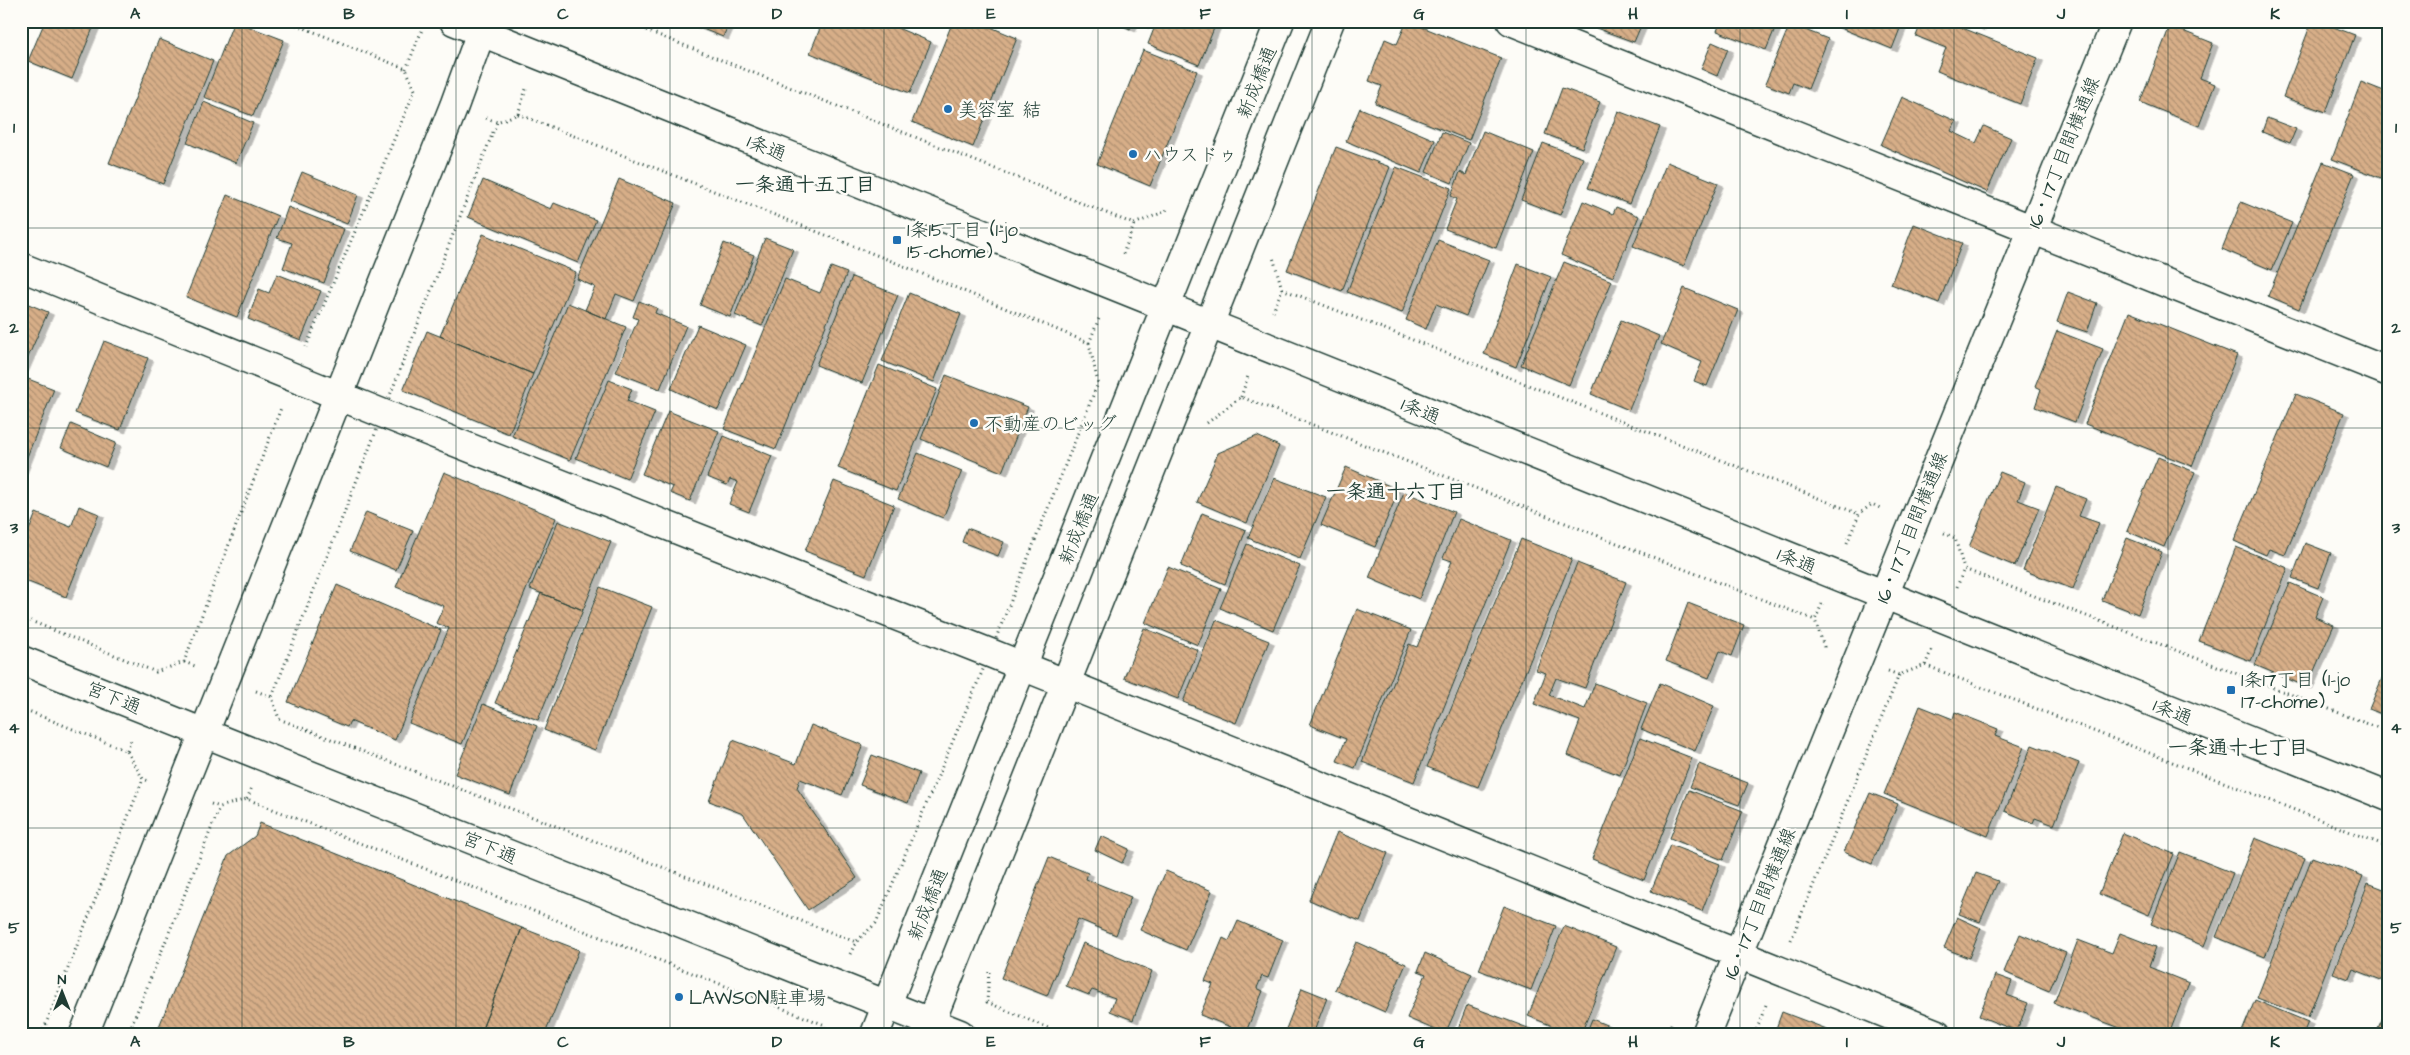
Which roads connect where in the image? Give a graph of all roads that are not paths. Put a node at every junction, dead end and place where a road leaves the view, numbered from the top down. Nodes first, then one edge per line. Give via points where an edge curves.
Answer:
1 (454, 21) edge
2 (1280, 21) edge
3 (1330, 21) edge
4 (1511, 21) edge
5 (2117, 21) edge
6 (481, 32) junction
7 (2031, 229) junction
8 (21, 267) edge
9 (1166, 307) junction
10 (1209, 324) junction
11 (2389, 372) edge
12 (337, 395) junction
13 (1884, 595) junction
14 (21, 660) edge
15 (1022, 666) junction
16 (1066, 684) junction
17 (203, 733) junction
18 (2389, 797) edge
19 (1738, 954) junction
20 (886, 1004) junction
21 (928, 1028) edge
22 (84, 1034) edge
23 (875, 1034) edge
24 (960, 1034) edge
25 (1706, 1034) edge
26 (1937, 1034) edge

1 - 6 street, 1条通
2 - 9 street, 新成橋通
3 - 10 street
4 - 7 street
5 - 7 street, 16・17丁目間横通線
6 - 9 street, 1条通
6 - 12 street
7 - 11 street
7 - 13 street, 16・17丁目間横通線
8 - 12 street
9 - 10 street, 1条通
9 - 15 street, 新成橋通
10 - 13 street, 1条通
10 - 16 street
12 - 15 street
12 - 17 street
13 - 18 street, 1条通
13 - 19 street, 16・17丁目間横通線
14 - 17 street, 宮下通
15 - 16 street
15 - 20 street, 新成橋通
16 - 19 street
16 - 21 street
17 - 20 street, 宮下通
17 - 22 street
19 - 25 street, 16・17丁目間横通線
19 - 26 street
20 - 21 street, 宮下通
20 - 23 street, 新成橋通
21 - 24 street, 宮下通

